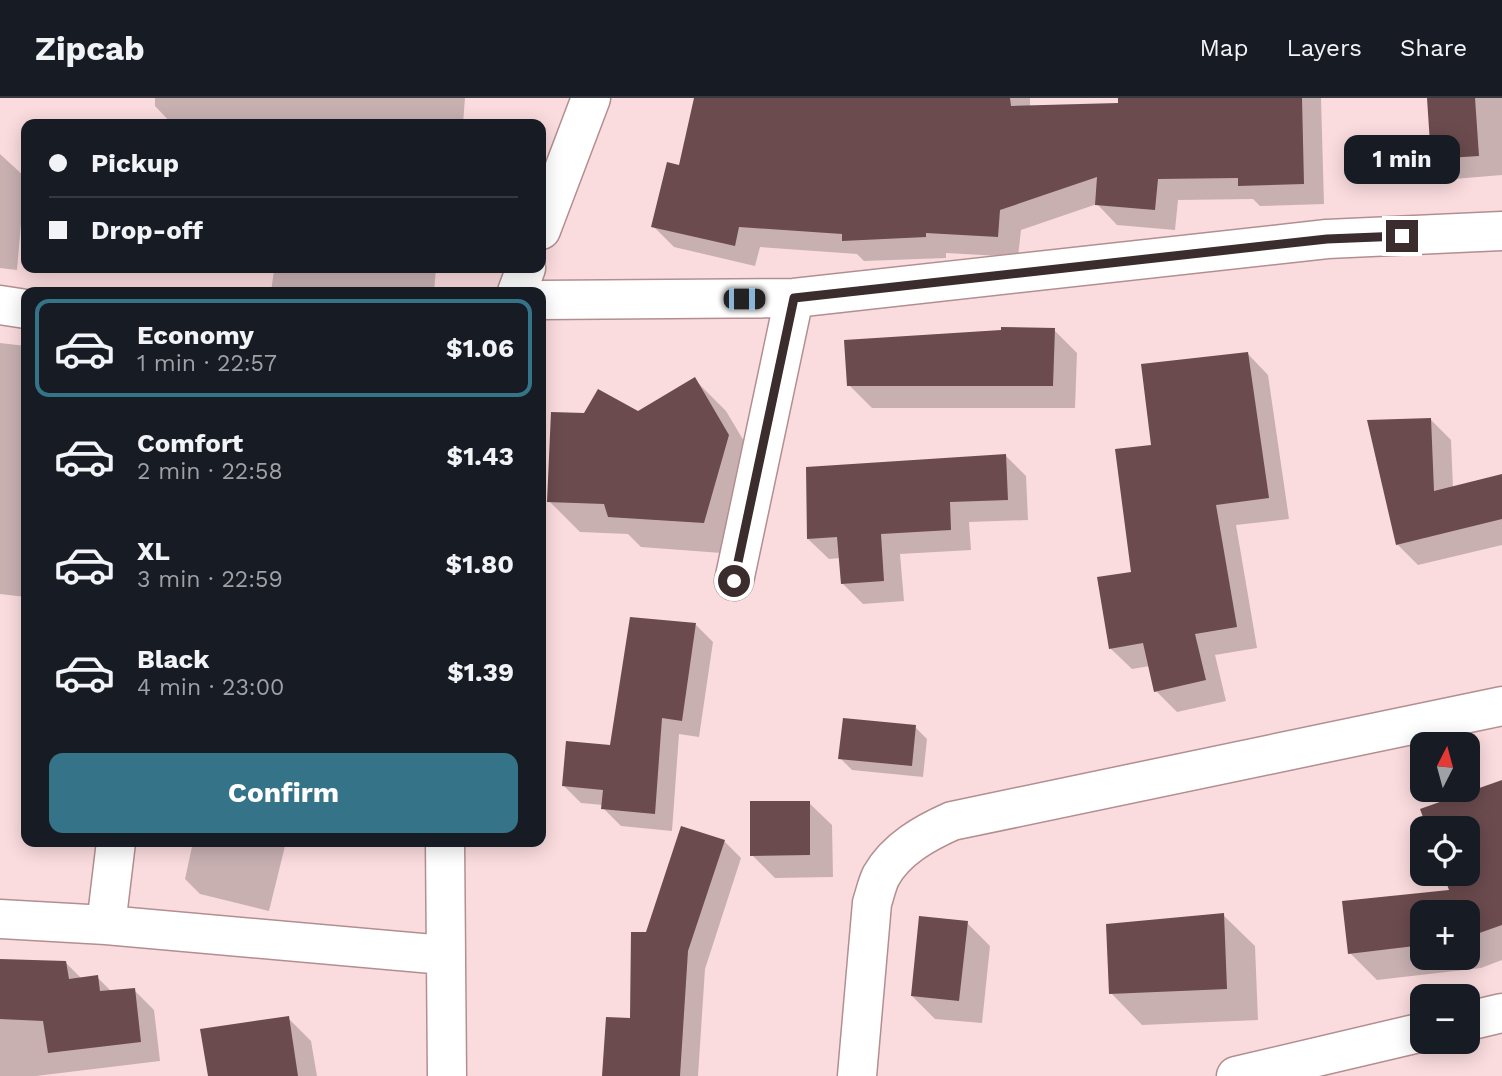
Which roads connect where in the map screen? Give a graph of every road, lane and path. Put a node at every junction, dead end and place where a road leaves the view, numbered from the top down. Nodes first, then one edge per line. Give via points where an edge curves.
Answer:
1 (591, 98) edge
2 (546, 217) edge
3 (1502, 231) edge
4 (794, 298) junction
5 (546, 300) edge
6 (0, 305) edge
7 (21, 308) edge
8 (734, 581) dead end
9 (1502, 706) edge
10 (115, 847) edge
11 (445, 847) edge
12 (0, 919) edge
13 (106, 925) junction
14 (444, 956) junction
15 (1502, 1013) edge
16 (1480, 1018) edge
17 (1410, 1035) edge
18 (447, 1076) edge
19 (857, 1076) edge
20 (1236, 1076) edge

1 - 2 street
3 - 4 street via 1327,239
4 - 5 street
4 - 8 street
6 - 7 street
9 - 19 street via 952,821 922,836 881,876 872,903
10 - 13 street
11 - 14 street
12 - 13 street
13 - 14 street
14 - 18 street
15 - 16 street
17 - 20 street

